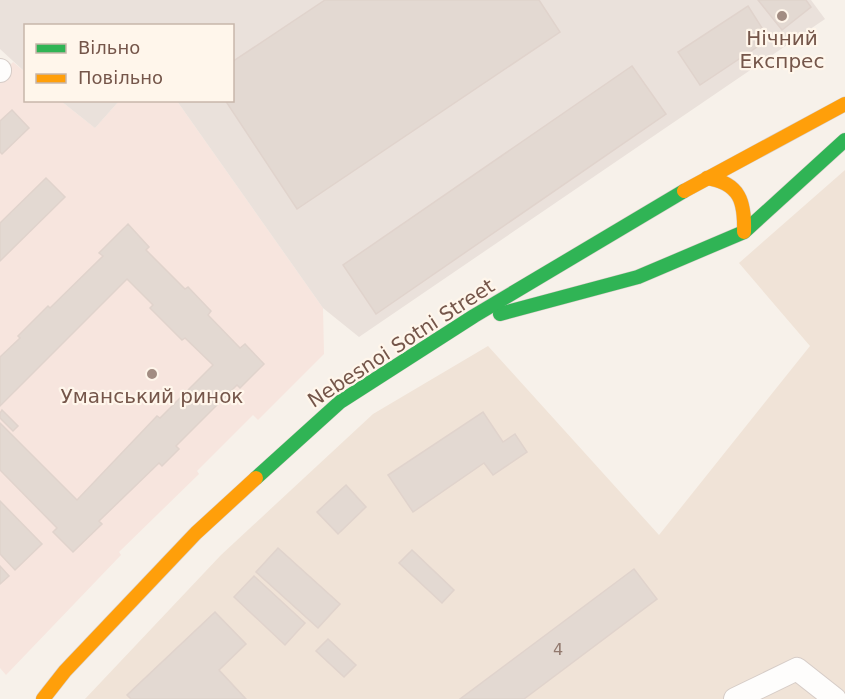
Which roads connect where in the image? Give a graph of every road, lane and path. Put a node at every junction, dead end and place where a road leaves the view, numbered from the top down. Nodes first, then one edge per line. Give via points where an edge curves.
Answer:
1 (845, 105) edge
2 (845, 140) edge
3 (707, 178) junction
4 (744, 232) junction
5 (461, 324) junction
6 (43, 699) edge
7 (735, 699) edge
8 (835, 699) edge

1 - 3 main road, Nebesnoi Sotni Street
2 - 4 main road
3 - 4 main road via 728,184 740,197 746,213
3 - 5 main road, Nebesnoi Sotni Street
4 - 5 main road via 638,277
5 - 6 main road, Nebesnoi Sotni Street via 317,421 196,533
7 - 8 street via 796,669

